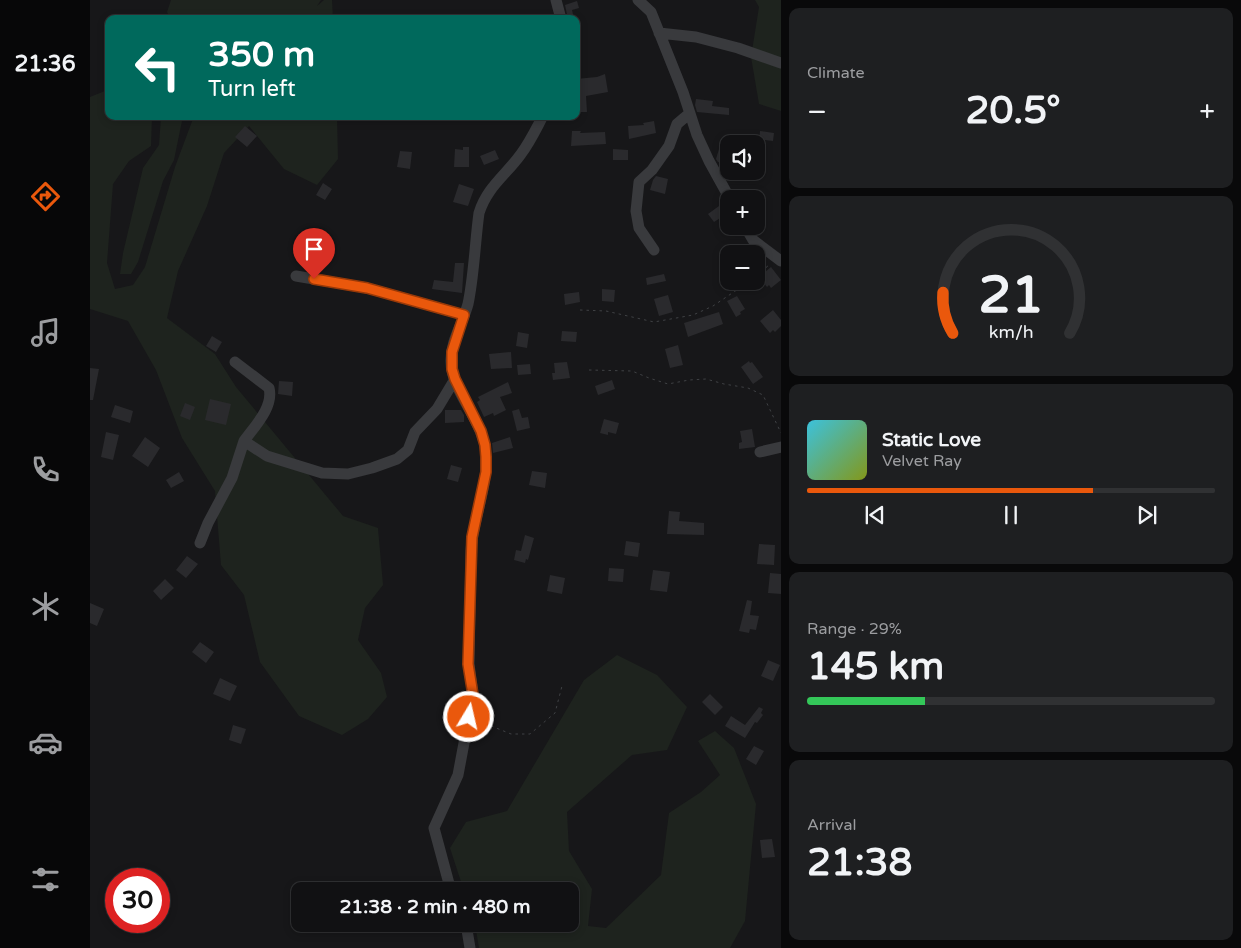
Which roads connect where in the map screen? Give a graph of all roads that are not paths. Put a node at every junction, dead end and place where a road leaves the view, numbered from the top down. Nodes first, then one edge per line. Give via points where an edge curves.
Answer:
1 (556, 0) edge
2 (638, 0) edge
3 (559, 15) edge
4 (659, 33) junction
5 (781, 64) edge
6 (690, 113) junction
7 (541, 120) edge
8 (725, 190) edge
9 (750, 235) edge
10 (654, 250) dead end
11 (779, 260) edge
12 (296, 276) dead end
13 (464, 315) junction
14 (235, 362) dead end
15 (455, 379) junction
16 (244, 441) junction
17 (781, 447) edge
18 (760, 452) dead end
19 (200, 543) dead end
20 (449, 882) edge
21 (467, 932) edge
22 (470, 948) edge

1 - 3 street
2 - 4 street via 651,12
4 - 5 street via 696,37
4 - 6 street
6 - 8 street via 709,161
6 - 10 street via 676,124 668,146 652,170 639,182 636,211 639,228
7 - 13 street via 523,152 482,201
9 - 11 street
12 - 13 street via 367,288
13 - 15 street via 452,352
14 - 16 street via 270,392 266,408
15 - 16 street via 437,409 415,432 408,450 397,459 372,468 348,474 322,474 267,456
15 - 20 street via 481,431 486,472 472,537 468,664 473,695 458,775 434,828
16 - 19 street via 232,478
17 - 18 street
21 - 22 street

